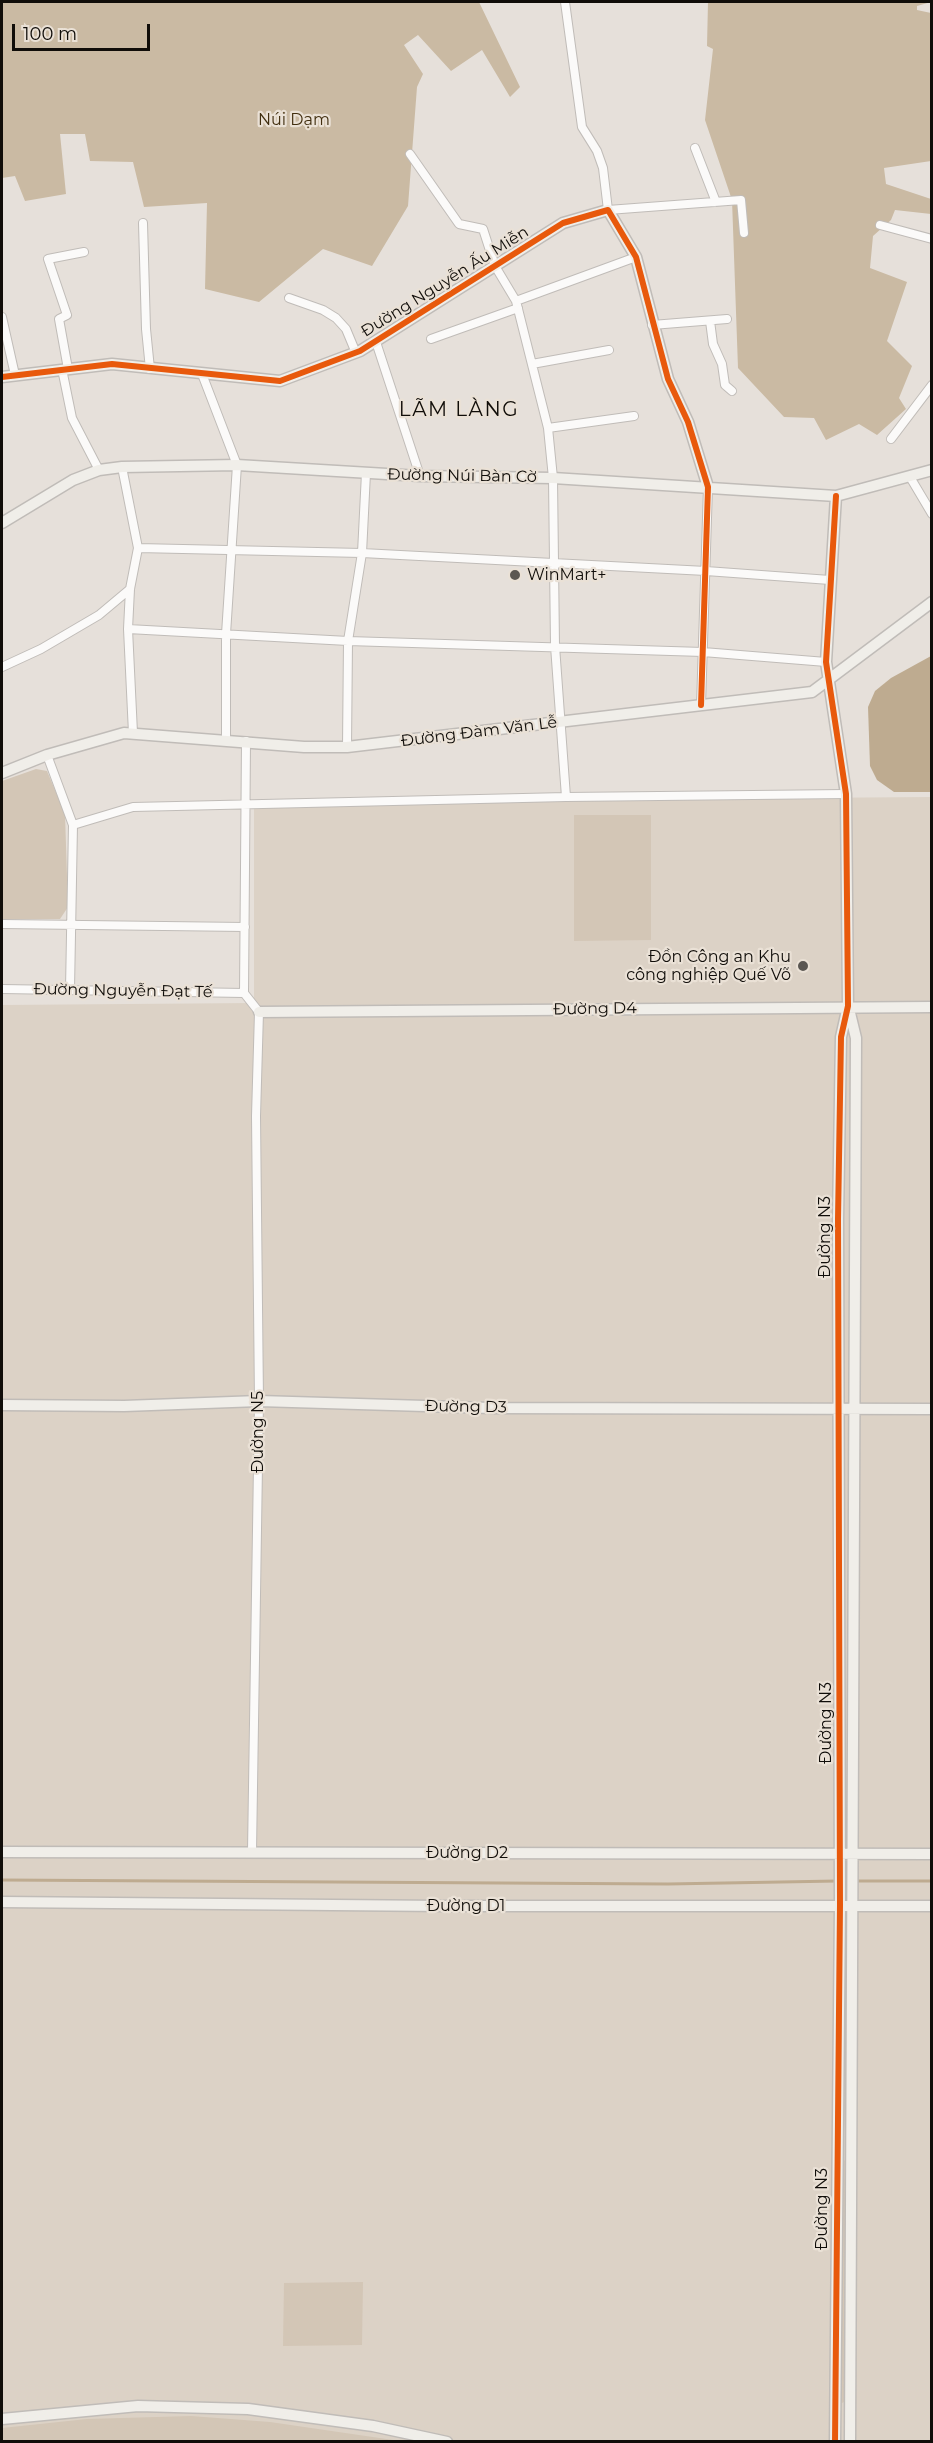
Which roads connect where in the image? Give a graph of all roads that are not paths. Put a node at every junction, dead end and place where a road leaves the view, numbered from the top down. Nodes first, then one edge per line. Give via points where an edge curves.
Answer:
1 (565, 2) edge
2 (695, 148) dead end
3 (410, 154) dead end
4 (716, 202) junction
5 (608, 210) junction
6 (143, 223) dead end
7 (880, 225) dead end
8 (744, 233) dead end
9 (932, 239) edge
10 (84, 252) dead end
11 (636, 257) junction
12 (495, 266) junction
13 (289, 298) dead end
14 (517, 304) junction
15 (2, 317) edge
16 (727, 319) dead end
17 (710, 321) junction
18 (652, 325) junction
19 (431, 339) dead end
20 (376, 342) junction
21 (609, 350) dead end
22 (356, 353) junction
23 (532, 364) junction
24 (65, 369) junction
25 (150, 369) junction
26 (202, 374) junction
27 (15, 375) junction
28 (2, 378) edge
29 (932, 386) edge
30 (732, 391) dead end
31 (634, 416) dead end
32 (548, 428) junction
33 (891, 439) dead end
34 (237, 465) junction
35 (122, 467) junction
36 (99, 470) junction
37 (932, 470) edge
38 (366, 473) junction
39 (420, 476) junction
40 (910, 477) junction
41 (554, 478) junction
42 (708, 487) junction
43 (836, 496) junction
44 (932, 514) edge
45 (2, 523) edge
46 (138, 548) junction
47 (230, 551) junction
48 (362, 554) junction
49 (553, 563) junction
50 (706, 571) junction
51 (830, 580) junction
52 (130, 589) junction
53 (932, 602) edge
54 (128, 629) junction
55 (226, 634) junction
56 (348, 640) junction
57 (555, 646) junction
58 (703, 652) junction
59 (826, 662) junction
60 (2, 667) edge
61 (828, 682) junction
62 (701, 705) junction
63 (560, 722) junction
64 (133, 733) junction
65 (226, 739) junction
66 (246, 741) junction
67 (347, 747) junction
68 (46, 756) junction
69 (2, 773) edge
70 (846, 794) junction
71 (566, 797) junction
72 (245, 805) junction
73 (74, 825) junction
74 (2, 924) edge
75 (71, 926) junction
76 (245, 927) junction
77 (2, 989) edge
78 (70, 989) junction
79 (244, 993) junction
80 (848, 1006) junction
81 (932, 1007) edge
82 (259, 1012) junction
83 (259, 1401) junction
84 (2, 1405) edge
85 (837, 1407) junction
86 (854, 1408) junction
87 (932, 1408) edge
88 (839, 1630) junction
89 (855, 1630) junction
90 (252, 1851) junction
91 (2, 1852) edge
92 (932, 1854) edge
93 (840, 1858) junction
94 (852, 1859) junction
95 (840, 1901) junction
96 (852, 1901) junction
97 (2, 1902) edge
98 (932, 1905) edge
99 (836, 2148) junction
100 (851, 2148) junction
101 (2, 2419) edge
102 (447, 2442) edge
103 (835, 2442) edge
104 (850, 2442) edge

1 - 5 street via 582,128 603,168
2 - 4 street
3 - 12 street via 459,224 483,229
4 - 5 street
4 - 8 street via 741,200
5 - 11 street
5 - 12 street, Đường Nguyễn Ấu Miễn via 563,223
6 - 25 street
7 - 9 street
10 - 24 street via 48,259 67,315 59,319
11 - 14 street
11 - 18 street
12 - 14 street
12 - 20 street, Đường Nguyễn Ấu Miễn
13 - 22 street via 336,318 346,329
14 - 19 street
14 - 23 street
15 - 27 street
16 - 17 street
17 - 18 street
17 - 30 street via 723,378
18 - 42 street
20 - 22 street, Đường Nguyễn Ấu Miễn
20 - 39 street
21 - 23 street
22 - 26 street, Đường Nguyễn Ấu Miễn via 280,381
23 - 32 street
24 - 25 street, Đường Nguyễn Ấu Miễn via 112,364
24 - 27 street, Đường Nguyễn Ấu Miễn
24 - 36 street via 72,418
25 - 26 street, Đường Nguyễn Ấu Miễn
26 - 34 street
27 - 28 street, Đường Nguyễn Ấu Miễn
29 - 33 street
31 - 32 street
32 - 41 street
34 - 35 street, Đường Núi Bàn Cờ
34 - 38 street, Đường Núi Bàn Cờ
34 - 47 street
35 - 36 street, Đường Núi Bàn Cờ
35 - 46 street
36 - 45 street, Đường Núi Bàn Cờ via 52,491
37 - 40 street, Đường Núi Bàn Cờ
38 - 39 street, Đường Núi Bàn Cờ
38 - 48 street
39 - 41 street, Đường Núi Bàn Cờ
40 - 43 street, Đường Núi Bàn Cờ
40 - 44 street
41 - 42 street, Đường Núi Bàn Cờ
41 - 49 street
42 - 43 street, Đường Núi Bàn Cờ
42 - 50 street
43 - 51 street
46 - 47 street
46 - 52 street
47 - 48 street
47 - 55 street
48 - 49 street
48 - 56 street
49 - 50 street
49 - 57 street
50 - 51 street
50 - 58 street
51 - 59 street
52 - 54 street
52 - 60 street via 99,615
53 - 61 street, Đường Đàm Văn Lễ
54 - 55 street
54 - 64 street
55 - 56 street
55 - 65 street
56 - 57 street
56 - 67 street
57 - 58 street
57 - 63 street
58 - 59 street
58 - 62 street
59 - 61 street
61 - 62 street, Đường Đàm Văn Lễ via 812,692
61 - 70 street
62 - 63 street, Đường Đàm Văn Lễ
63 - 67 street, Đường Đàm Văn Lễ
63 - 71 street
64 - 65 street, Đường Đàm Văn Lễ
64 - 68 street, Đường Đàm Văn Lễ via 112,735
65 - 66 street, Đường Đàm Văn Lễ
66 - 67 street, Đường Đàm Văn Lễ
66 - 72 street
68 - 69 street, Đường Đàm Văn Lễ
68 - 73 street
70 - 71 street
70 - 80 street
71 - 72 street
72 - 73 street via 133,807
72 - 76 street
73 - 75 street
74 - 75 street
75 - 76 street
75 - 78 street
76 - 79 street
77 - 78 street, Đường Nguyễn Đạt Tế
78 - 79 street, Đường Nguyễn Đạt Tế
79 - 82 street
80 - 81 street, Đường D4
80 - 82 street, Đường D4
80 - 85 street, Đường N3 via 841,1037
80 - 86 street, Đường N3 via 856,1038
82 - 83 street, Đường N5
83 - 84 street, Đường D3
83 - 85 street, Đường D3 via 491,1408
83 - 90 street, Đường N5
85 - 86 street, Đường D3
85 - 88 street, Đường N3
86 - 87 street, Đường D3
86 - 89 street, Đường N3
88 - 89 street
88 - 93 street, Đường N3
89 - 94 street, Đường N3
90 - 91 street, Đường D2
90 - 93 street, Đường D2
92 - 94 street, Đường D2
93 - 94 street, Đường D2
93 - 95 street, Đường N3
94 - 96 street, Đường N3
95 - 96 street, Đường D1
95 - 97 street, Đường D1 via 443,1906
95 - 99 street, Đường N3
96 - 98 street, Đường D1
96 - 100 street, Đường N3
99 - 100 street
99 - 103 street, Đường N3
100 - 104 street, Đường N3
101 - 102 street via 138,2406 248,2409 373,2426

